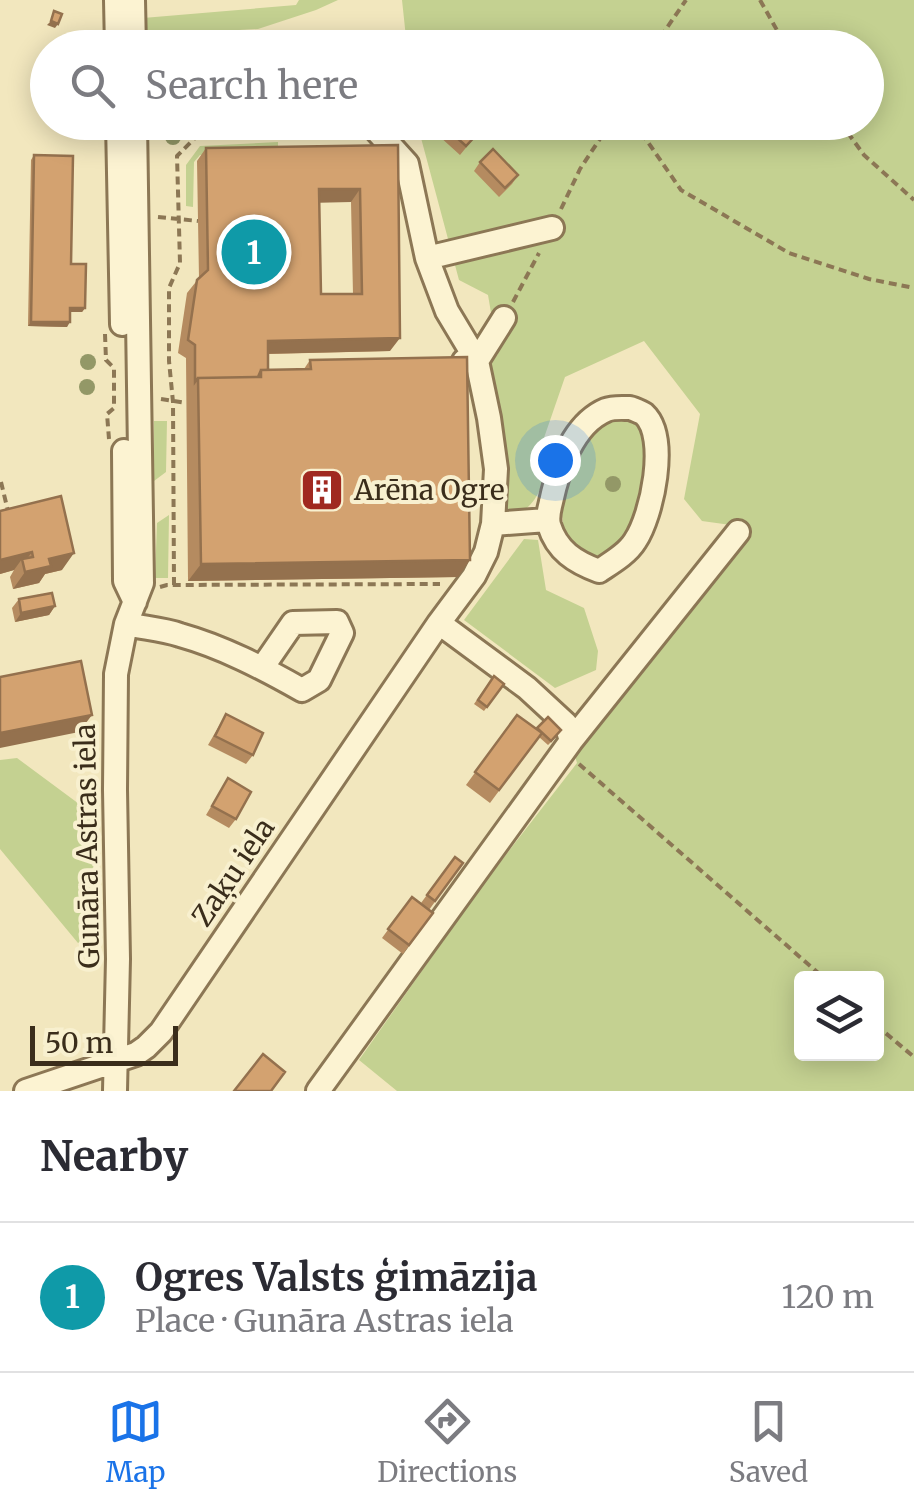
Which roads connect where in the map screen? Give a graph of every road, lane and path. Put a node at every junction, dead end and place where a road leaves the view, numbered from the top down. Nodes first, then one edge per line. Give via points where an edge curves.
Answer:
1 (116, 0) edge
2 (133, 0) edge
3 (686, 0) edge
4 (760, 0) edge
5 (116, 30) edge
6 (134, 30) edge
7 (666, 30) edge
8 (777, 30) edge
9 (118, 140) edge
10 (135, 140) edge
11 (193, 140) edge
12 (385, 140) edge
13 (599, 140) edge
14 (646, 140) edge
15 (853, 140) edge
16 (914, 200) edge
17 (149, 216) dead end
18 (179, 219) junction
19 (198, 222) dead end
20 (552, 228) junction
21 (427, 258) junction
22 (914, 288) edge
23 (504, 318) joint
24 (477, 360) junction
25 (444, 361) edge
26 (160, 399) dead end
27 (173, 402) junction
28 (186, 402) dead end
29 (1, 482) edge
30 (547, 520) junction
31 (12, 522) edge
32 (494, 524) junction
33 (738, 532) dead end
34 (174, 585) junction
35 (425, 585) dead end
36 (137, 606) junction
37 (439, 623) junction
38 (262, 668) dead end
39 (571, 741) junction
40 (816, 971) edge
41 (884, 1032) edge
42 (914, 1058) edge
43 (120, 1080) edge
44 (26, 1091) edge
45 (318, 1091) edge

1 - 5 street
2 - 6 street
3 - 7 path
4 - 8 path
9 - 36 street, Gunāra Astras iela via 125,581
10 - 36 street, Gunāra Astras iela via 142,582
11 - 18 path via 177,156
12 - 21 street, Zaķu iela via 406,164
13 - 20 path
14 - 22 path via 681,190 788,253
15 - 16 path
17 - 18 path
18 - 19 path
18 - 27 path via 180,262 170,288
20 - 21 street
20 - 23 path
21 - 24 street, Zaķu iela via 447,311
23 - 24 street
24 - 25 street
24 - 32 street, Zaķu iela via 496,469
26 - 27 path
27 - 28 path
27 - 34 path
29 - 31 path
30 - 30 street via 572,560 598,571 635,542 656,478 653,430 644,414 608,408 590,421 561,467
30 - 32 street
32 - 37 street, Zaķu iela via 474,576
33 - 39 street
34 - 35 path
34 - 36 path
36 - 38 street
36 - 43 street, Gunāra Astras iela via 116,674
37 - 39 street via 527,688 566,724
37 - 43 street, Zaķu iela via 161,1032
39 - 40 path via 577,763
39 - 45 street
41 - 42 path
43 - 44 street, Zaķu iela

